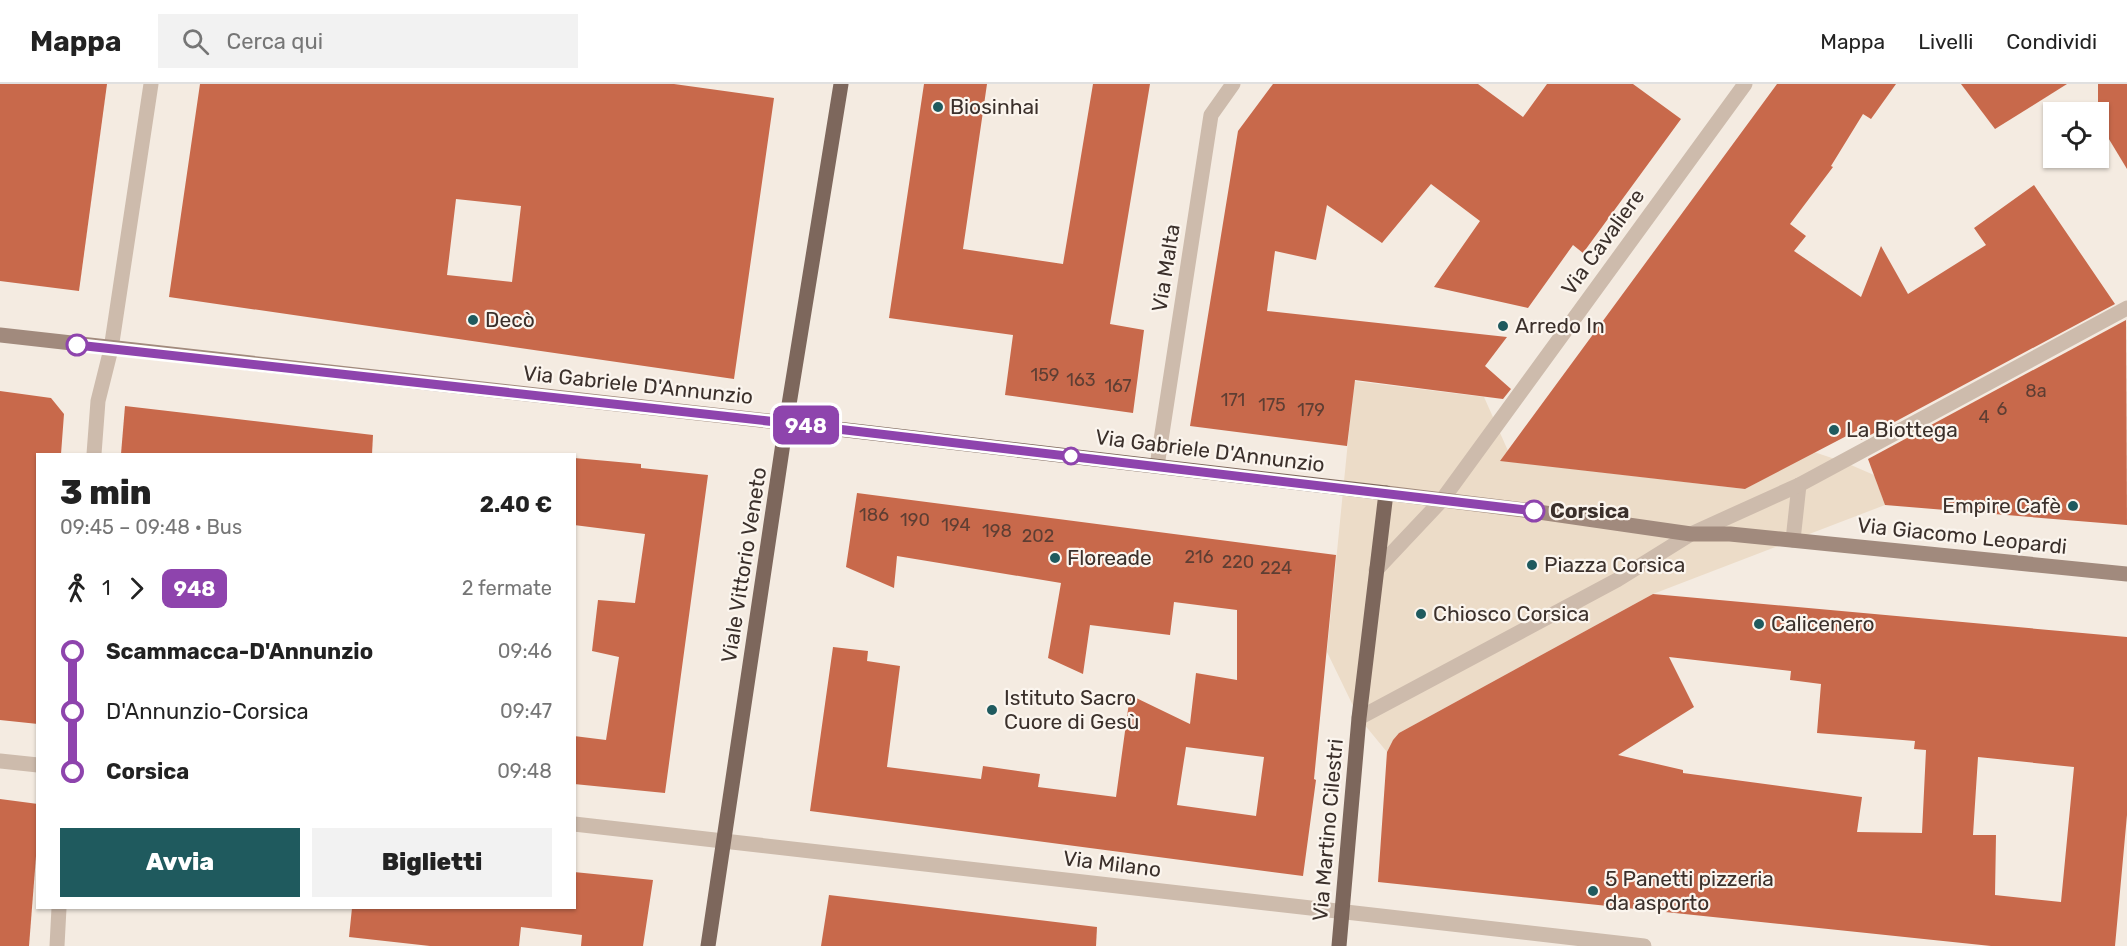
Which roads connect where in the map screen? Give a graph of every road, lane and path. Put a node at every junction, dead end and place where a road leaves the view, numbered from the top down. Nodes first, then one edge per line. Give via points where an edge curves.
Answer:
1 (152, 84) edge
2 (841, 84) edge
3 (1233, 84) edge
4 (1745, 84) edge
5 (2127, 308) edge
6 (0, 335) edge
7 (111, 349) junction
8 (786, 423) junction
9 (94, 453) edge
10 (1158, 466) junction
11 (1799, 485) junction
12 (1386, 493) junction
13 (1442, 500) junction
14 (1692, 534) junction
15 (1793, 540) junction
16 (1376, 570) junction
17 (2127, 574) edge
18 (1359, 718) junction
19 (0, 761) edge
20 (36, 765) edge
21 (576, 824) edge
22 (723, 841) junction
23 (59, 909) edge
24 (1342, 912) junction
25 (57, 946) edge
26 (708, 946) edge
27 (1339, 946) edge
28 (1644, 946) edge

1 - 7 street
2 - 8 main road, Viale Vittorio Veneto
3 - 10 street, Via Malta via 1211,114
4 - 13 street, Via Cavaliere
5 - 11 street
6 - 7 main road, Via Gabriele D'Annunzio
7 - 8 main road, Via Gabriele D'Annunzio
7 - 9 street via 98,401
8 - 10 main road, Via Gabriele D'Annunzio
8 - 22 main road, Viale Vittorio Veneto
10 - 12 main road, Via Gabriele D'Annunzio
11 - 14 street
11 - 15 street
12 - 13 main road, Via Giacomo Leopardi
12 - 16 main road, Via Martino Cilestri
13 - 14 main road, Via Giacomo Leopardi
13 - 16 street, Via Cavaliere
14 - 15 main road, Via Giacomo Leopardi
14 - 18 street via 1617,580
15 - 17 main road, Via Giacomo Leopardi
16 - 18 main road, Via Martino Cilestri
18 - 24 main road, Via Martino Cilestri
19 - 20 street
21 - 22 street, Via Milano
22 - 24 street, Via Milano
22 - 26 main road, Viale Vittorio Veneto
23 - 25 street
24 - 27 main road, Via Martino Cilestri
24 - 28 street, Via Milano

